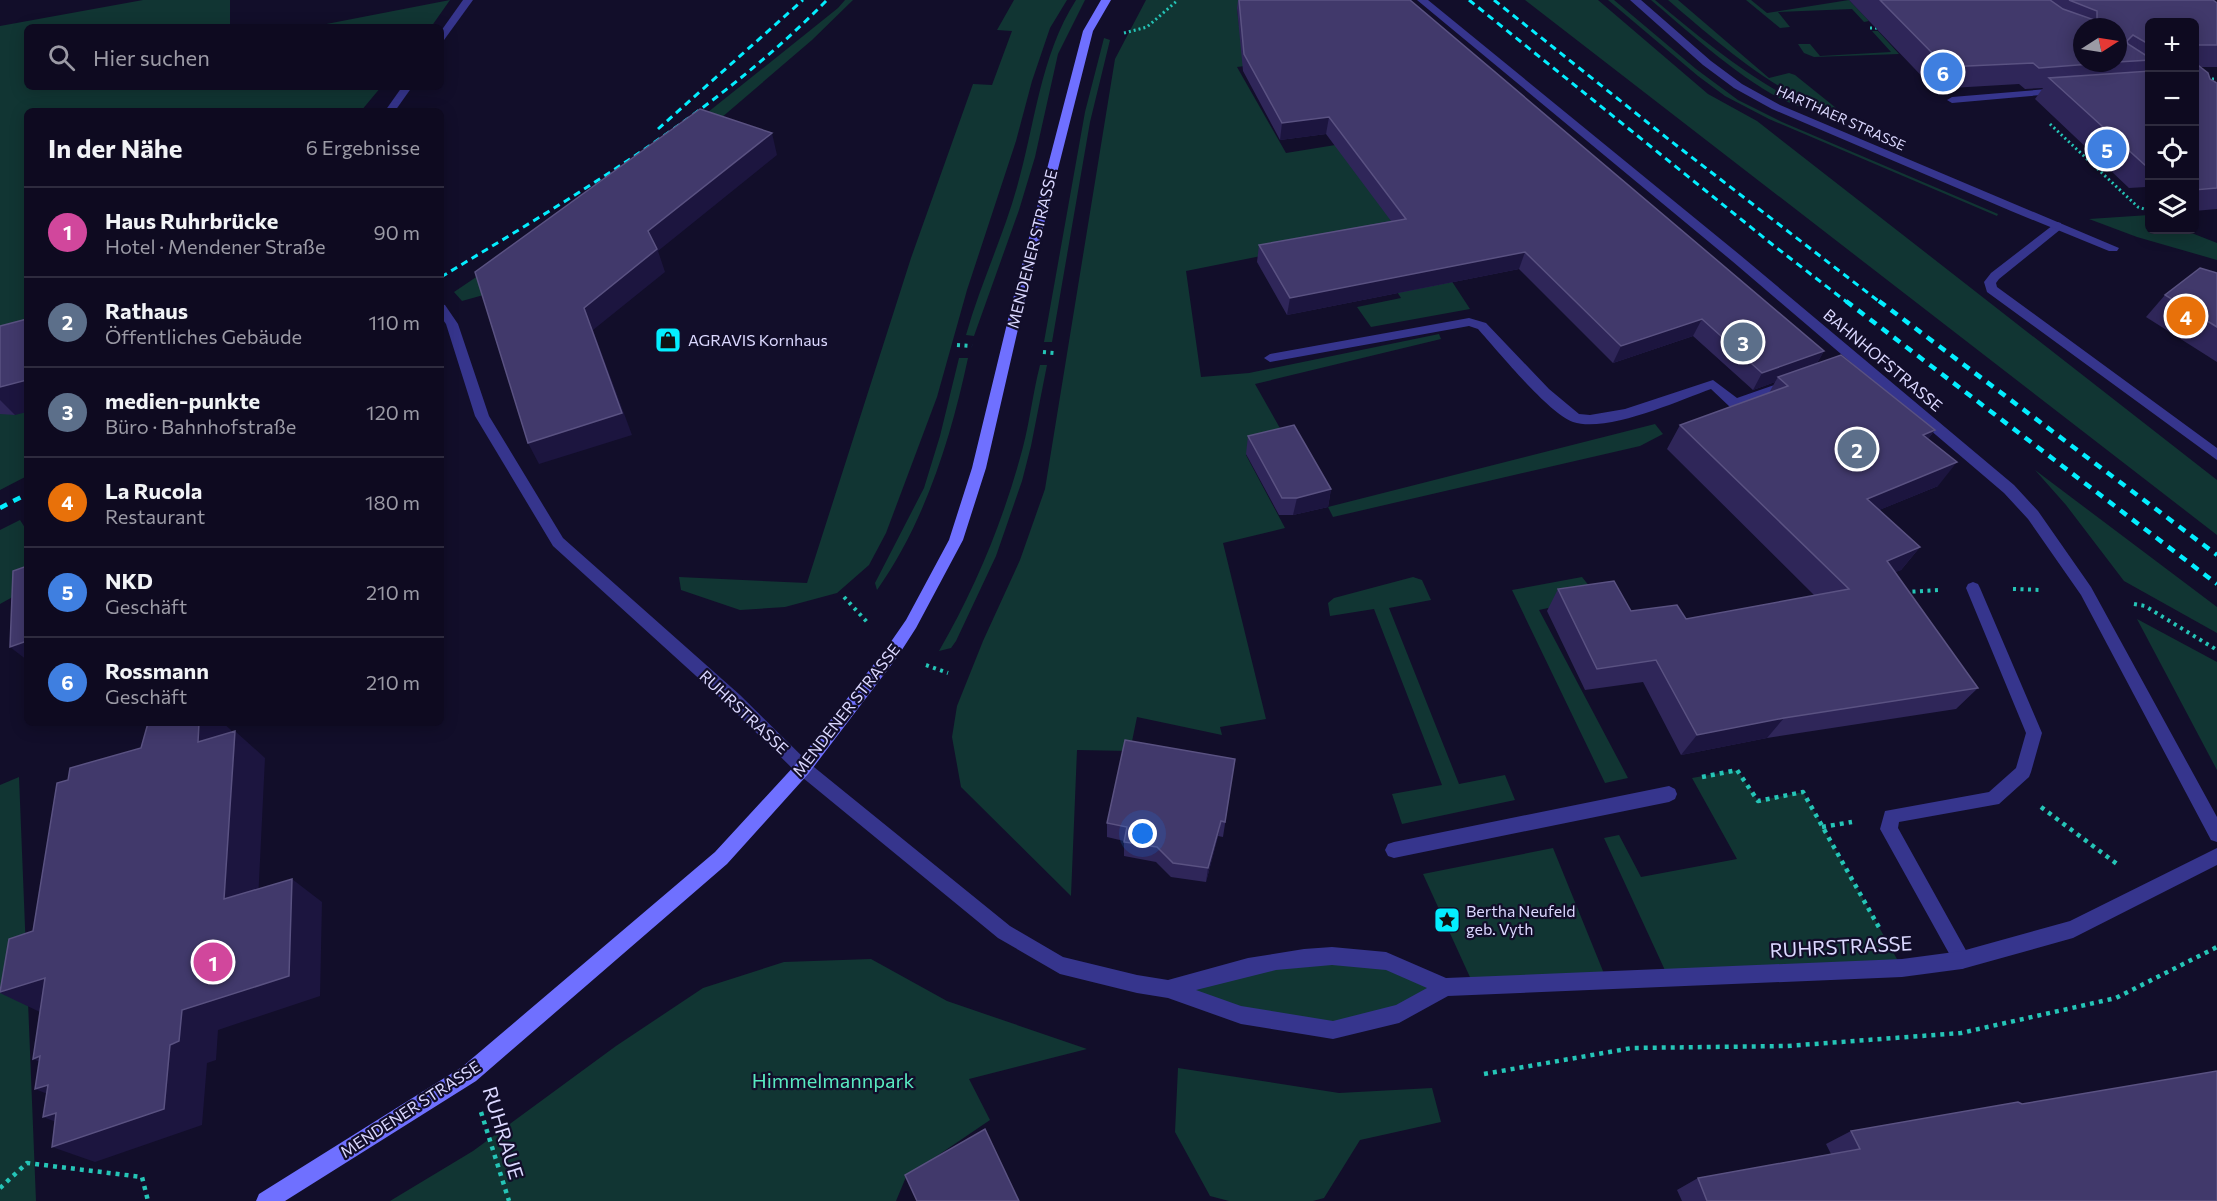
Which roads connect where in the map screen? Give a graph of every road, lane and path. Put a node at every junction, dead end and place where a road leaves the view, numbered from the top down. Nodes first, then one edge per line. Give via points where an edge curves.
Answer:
1 (468, 0) edge
2 (1106, 0) edge
3 (1178, 0) edge
4 (1422, 0) edge
5 (1635, 0) edge
6 (1870, 28) dead end
7 (1883, 28) edge
8 (1088, 31) junction
9 (444, 34) edge
10 (2206, 79) edge
11 (2217, 79) edge
12 (404, 90) edge
13 (2072, 90) edge
14 (2019, 94) junction
15 (1952, 100) dead end
16 (392, 108) edge
17 (2145, 209) edge
18 (2057, 226) junction
19 (2113, 248) dead end
20 (444, 312) edge
21 (1270, 358) dead end
22 (1802, 380) edge
23 (2217, 455) edge
24 (1973, 588) junction
25 (2086, 591) junction
26 (1893, 594) edge
27 (2217, 650) edge
28 (803, 768) junction
29 (2011, 784) junction
30 (1669, 794) joint
31 (2217, 834) edge
32 (1394, 850) dead end
33 (2217, 856) edge
34 (2151, 890) junction
35 (2217, 947) edge
36 (1962, 960) junction
37 (1902, 968) junction
38 (1446, 987) junction
39 (1168, 989) junction
40 (469, 1074) junction
41 (1484, 1074) dead end
42 (0, 1188) edge
43 (148, 1201) edge
44 (266, 1201) edge
45 (509, 1201) edge

1 - 9 street
2 - 8 main road, MENDENER STRASSE
3 - 8 path via 1144,30 1132,34
4 - 25 street, BAHNHOFSTRASSE via 1851,362 2009,489 2033,515
5 - 18 street, HARTHAER STRASSE via 1707,63 1776,107
6 - 7 path
8 - 28 main road, MENDENER STRASSE via 979,468 956,540 905,633
10 - 11 path
12 - 16 street
13 - 14 street
14 - 15 street
14 - 17 path via 2138,207
18 - 19 street, HARTHAER STRASSE
18 - 23 street via 1995,276 1990,282 1991,289
20 - 28 street, RUHRSTRASSE via 452,324 482,416 558,542 734,700
21 - 22 street via 1469,322 1482,326 1559,407 1575,418 1596,420 1713,384 1735,404
24 - 25 path
24 - 26 path
24 - 29 street via 2034,733 2023,772
25 - 27 path via 2145,606
25 - 31 street, BAHNHOFSTRASSE
28 - 39 street, RUHRSTRASSE via 1004,932 1060,964
28 - 40 main road, MENDENER STRASSE via 721,858
29 - 34 path
29 - 36 street via 1993,799 1891,816 1889,829
30 - 32 street
30 - 37 path via 1666,783 1737,771 1758,801 1803,792
33 - 34 street, RUHRSTRASSE
34 - 36 street, RUHRSTRASSE via 2073,928
35 - 41 path via 2116,999 1961,1033 1787,1046 1632,1048
36 - 37 street, RUHRSTRASSE
37 - 38 street, RUHRSTRASSE
38 - 39 street, RUHRSTRASSE via 1387,961 1330,956 1238,968
38 - 39 street, RUHRSTRASSE via 1399,1014 1333,1030 1241,1015
40 - 44 main road, MENDENER STRASSE
40 - 45 path, RUHRAUE
42 - 43 path via 27,1163 142,1177

